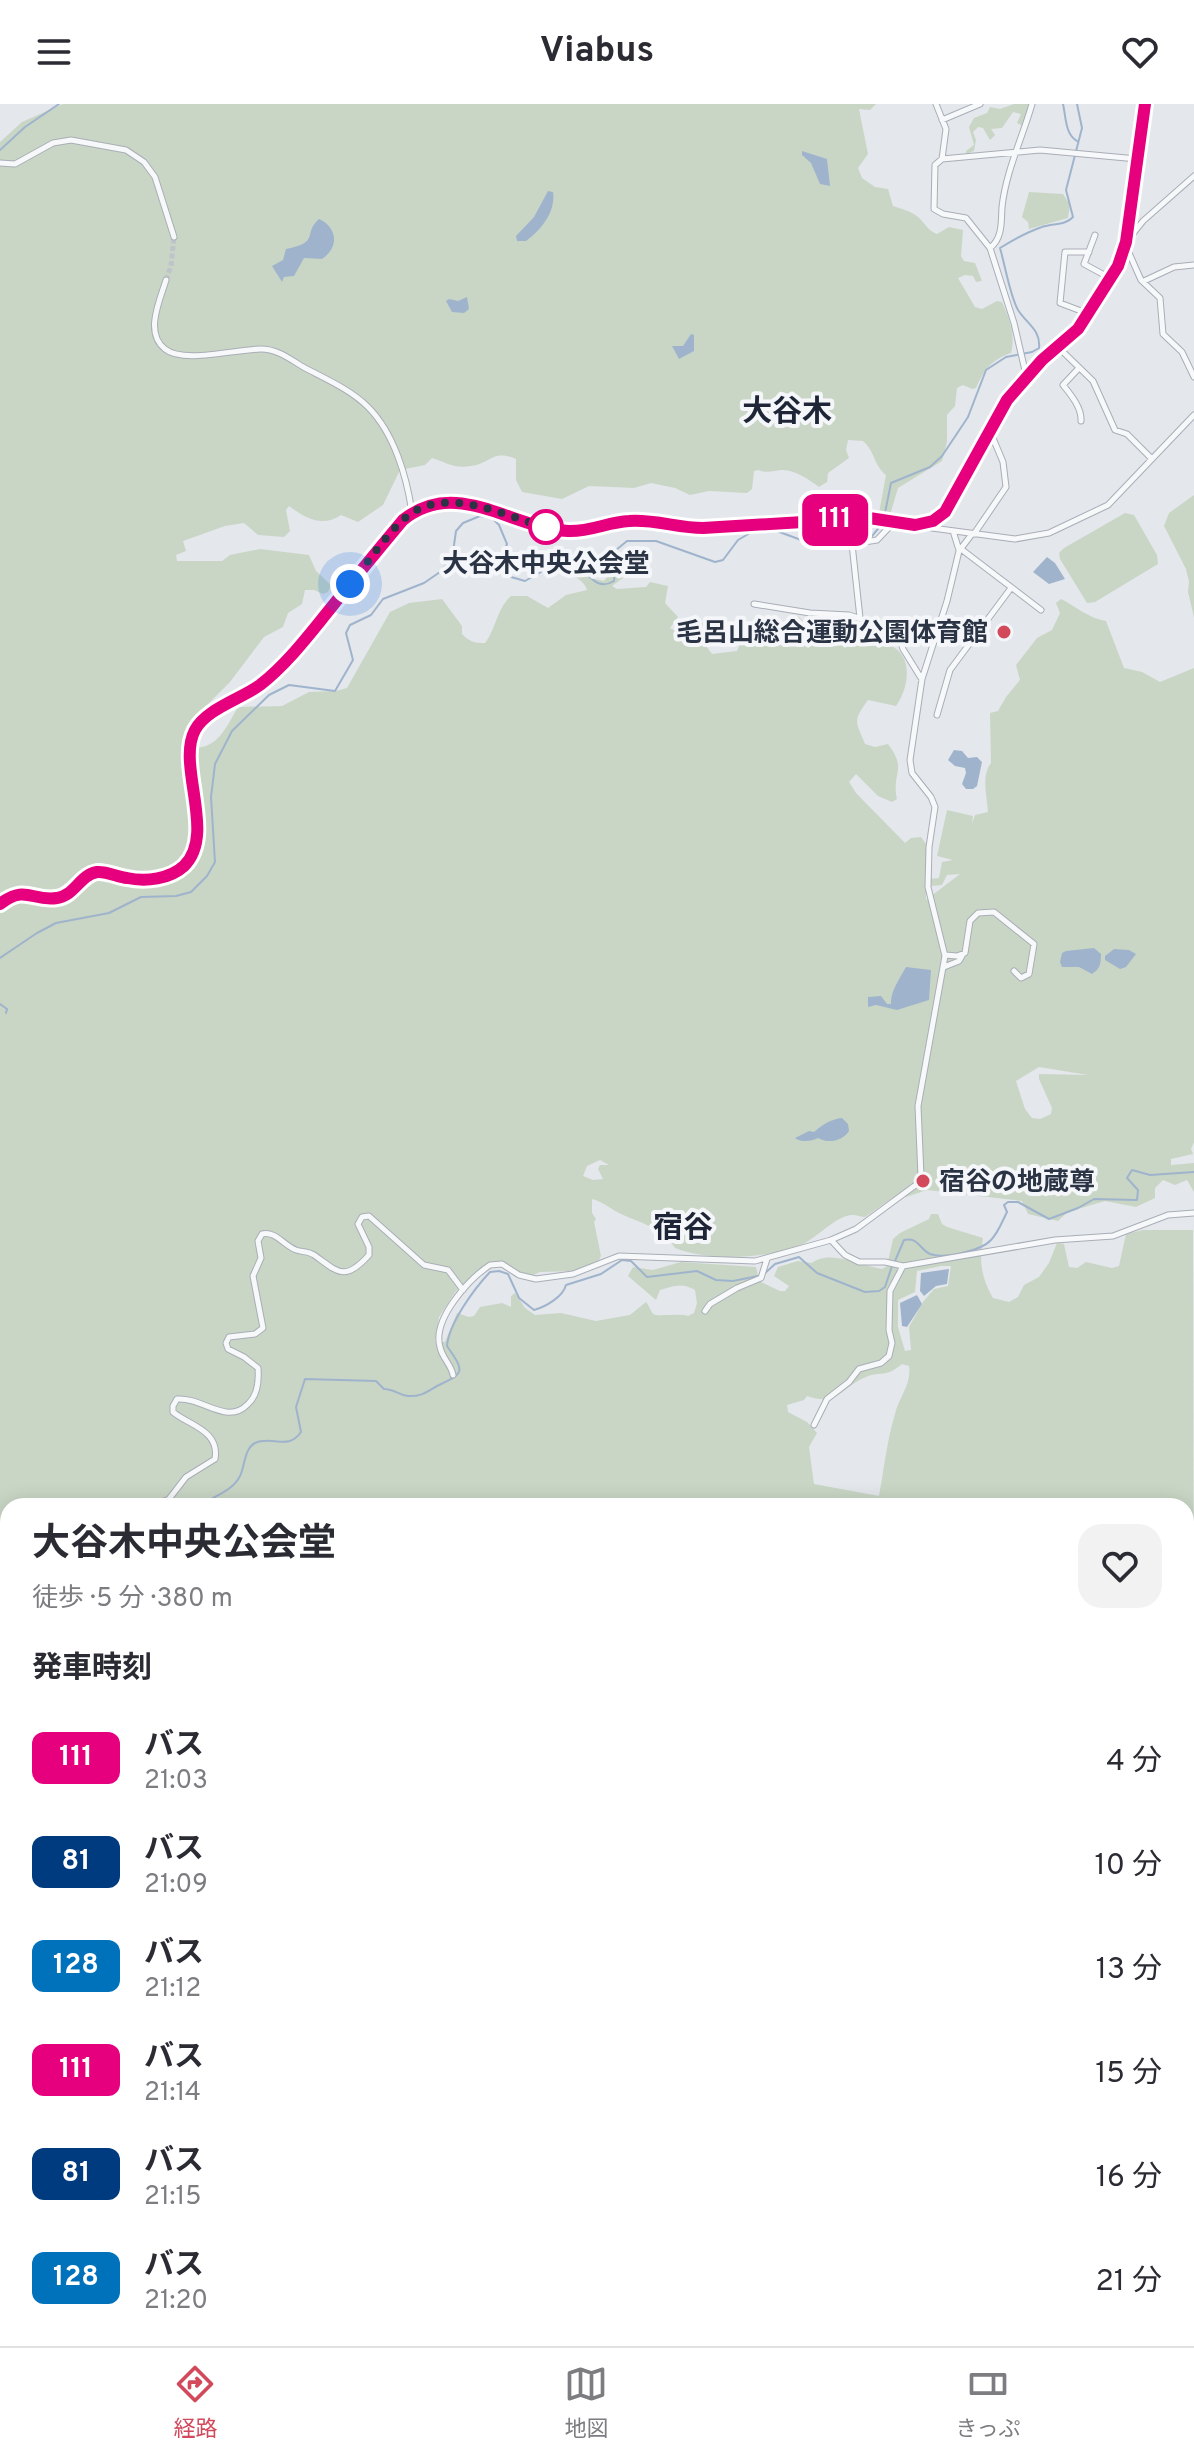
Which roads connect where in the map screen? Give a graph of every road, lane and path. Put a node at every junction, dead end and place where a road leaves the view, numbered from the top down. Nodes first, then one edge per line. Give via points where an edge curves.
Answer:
1 (936, 104) edge
2 (980, 104) edge
3 (1032, 104) edge
4 (1145, 104) edge
5 (942, 120) junction
6 (1014, 153) junction
7 (942, 159) junction
8 (1137, 159) junction
9 (0, 163) edge
10 (1194, 176) edge
11 (1095, 235) dead end
12 (174, 237) tunnel mouth
13 (1125, 246) junction
14 (990, 248) junction
15 (1089, 252) junction
16 (1194, 265) edge
17 (1110, 278) junction
18 (166, 280) tunnel mouth
19 (1143, 282) junction
20 (1089, 314) junction
21 (1058, 347) junction
22 (1079, 368) junction
23 (1026, 375) junction
24 (1194, 377) edge
25 (1194, 415) edge
26 (1081, 421) dead end
27 (990, 430) junction
28 (1152, 459) junction
29 (412, 513) junction
30 (940, 517) junction
31 (888, 520) junction
32 (927, 523) junction
33 (950, 531) junction
34 (973, 534) junction
35 (960, 550) junction
36 (1011, 588) junction
37 (754, 604) dead end
38 (1041, 610) dead end
39 (860, 618) junction
40 (922, 679) junction
41 (937, 715) dead end
42 (0, 904) edge
43 (945, 955) junction
44 (962, 955) junction
45 (944, 967) junction
46 (1014, 971) dead end
47 (1194, 1213) edge
48 (831, 1240) junction
49 (768, 1258) junction
50 (903, 1266) junction
51 (463, 1290) junction
52 (705, 1311) dead end
53 (453, 1375) dead end
54 (814, 1425) dead end
55 (170, 1498) edge

1 - 5 street
2 - 5 street
3 - 6 street
4 - 8 main road
5 - 7 street
6 - 7 street
6 - 8 street via 1040,150
6 - 14 street via 999,237
7 - 14 street via 934,168 934,209 963,216
8 - 13 main road
9 - 12 street via 15,164 53,143 71,140 126,150 155,177
10 - 13 street via 1143,221
11 - 15 street
13 - 17 main road
13 - 19 street
14 - 23 street
15 - 17 street via 1085,267
15 - 20 street via 1065,252 1060,303
16 - 19 street via 1174,267
17 - 20 main road
18 - 29 street via 154,327 162,347 182,356 270,349 365,404 405,472
19 - 24 street via 1160,298 1163,334 1182,352
20 - 21 main road
21 - 22 street
21 - 23 main road
22 - 26 street via 1063,385
22 - 28 street via 1095,385 1115,430 1127,434
23 - 27 main road
25 - 28 street
27 - 30 main road
27 - 34 street via 1006,487
28 - 34 street via 1108,505 1049,533 1023,539
29 - 31 main road via 436,503 460,502 566,531 631,520 703,528
29 - 42 main road via 275,673 194,730 190,747 196,835 185,865 148,880 97,872 65,896 20,893
30 - 32 main road
30 - 33 street
31 - 32 main road
31 - 39 street via 877,540 852,544
32 - 33 street
33 - 34 street
33 - 35 street
34 - 35 street
35 - 36 street
35 - 40 street
36 - 38 street
36 - 41 street via 948,674
37 - 39 street
39 - 40 street via 898,634
40 - 43 street via 910,764 934,804 927,874
43 - 44 street
43 - 45 street
44 - 45 street
44 - 46 street via 973,916 994,912 1034,944 1029,974 1021,978
45 - 48 street via 918,1106 921,1176 867,1222
47 - 50 street via 1168,1215 1113,1236 1055,1240
48 - 49 street
48 - 50 street via 859,1262
49 - 51 street via 741,1262 619,1256 573,1274 536,1279 502,1264 490,1265
49 - 52 street via 761,1278
50 - 54 street via 890,1291 889,1356 859,1369 831,1394
51 - 53 street via 446,1314 439,1337
51 - 55 street via 448,1270 424,1265 369,1216 358,1224 369,1255 342,1272 272,1234 262,1234 261,1258 253,1276 263,1328 229,1337 226,1343 258,1368 255,1397 232,1414 177,1399 173,1412 201,1429 215,1448 215,1459 190,1474

